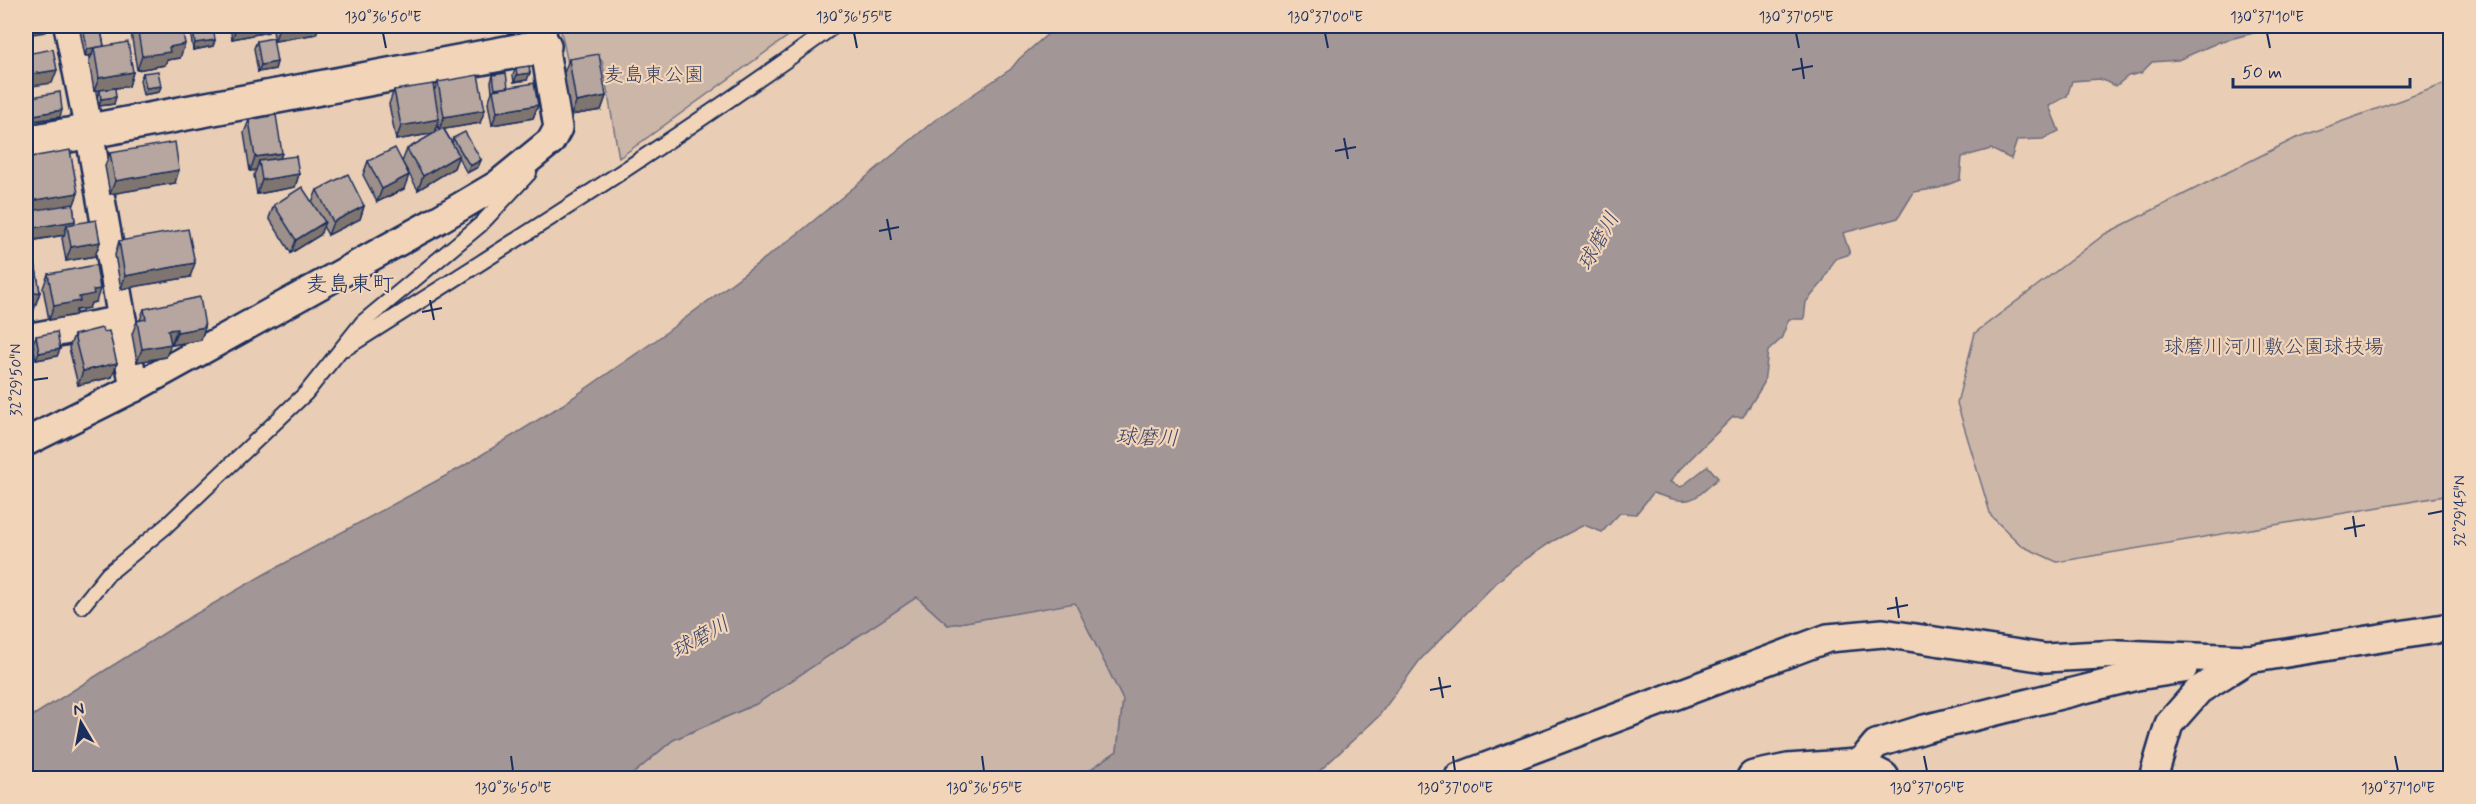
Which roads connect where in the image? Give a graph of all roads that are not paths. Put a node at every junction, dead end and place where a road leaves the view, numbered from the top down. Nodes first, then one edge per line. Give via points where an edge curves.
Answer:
1 (68, 26) edge
2 (834, 26) edge
3 (542, 36) edge
4 (89, 131) junction
5 (551, 141) junction
6 (26, 143) edge
7 (122, 320) junction
8 (26, 338) edge
9 (337, 354) junction
10 (134, 388) junction
11 (26, 442) edge
12 (82, 606) dead end
13 (2451, 627) edge
14 (2248, 659) junction
15 (1870, 772) edge
16 (1459, 777) edge
17 (1754, 778) edge
18 (2153, 778) edge

1 - 4 street
2 - 9 lane via 551,219
3 - 4 street
3 - 5 street via 558,128
4 - 6 street
4 - 7 street
5 - 9 lane via 528,175 480,225 362,323
5 - 10 street via 497,184 436,221
7 - 8 street
7 - 10 street
9 - 12 lane via 306,393 165,527 108,573
10 - 11 street
13 - 14 street
14 - 15 street via 2137,676 1924,729 1876,744
14 - 16 street via 2119,654 2045,658 1883,633 1828,638
14 - 18 street via 2199,690 2169,724
15 - 17 street via 1788,771

